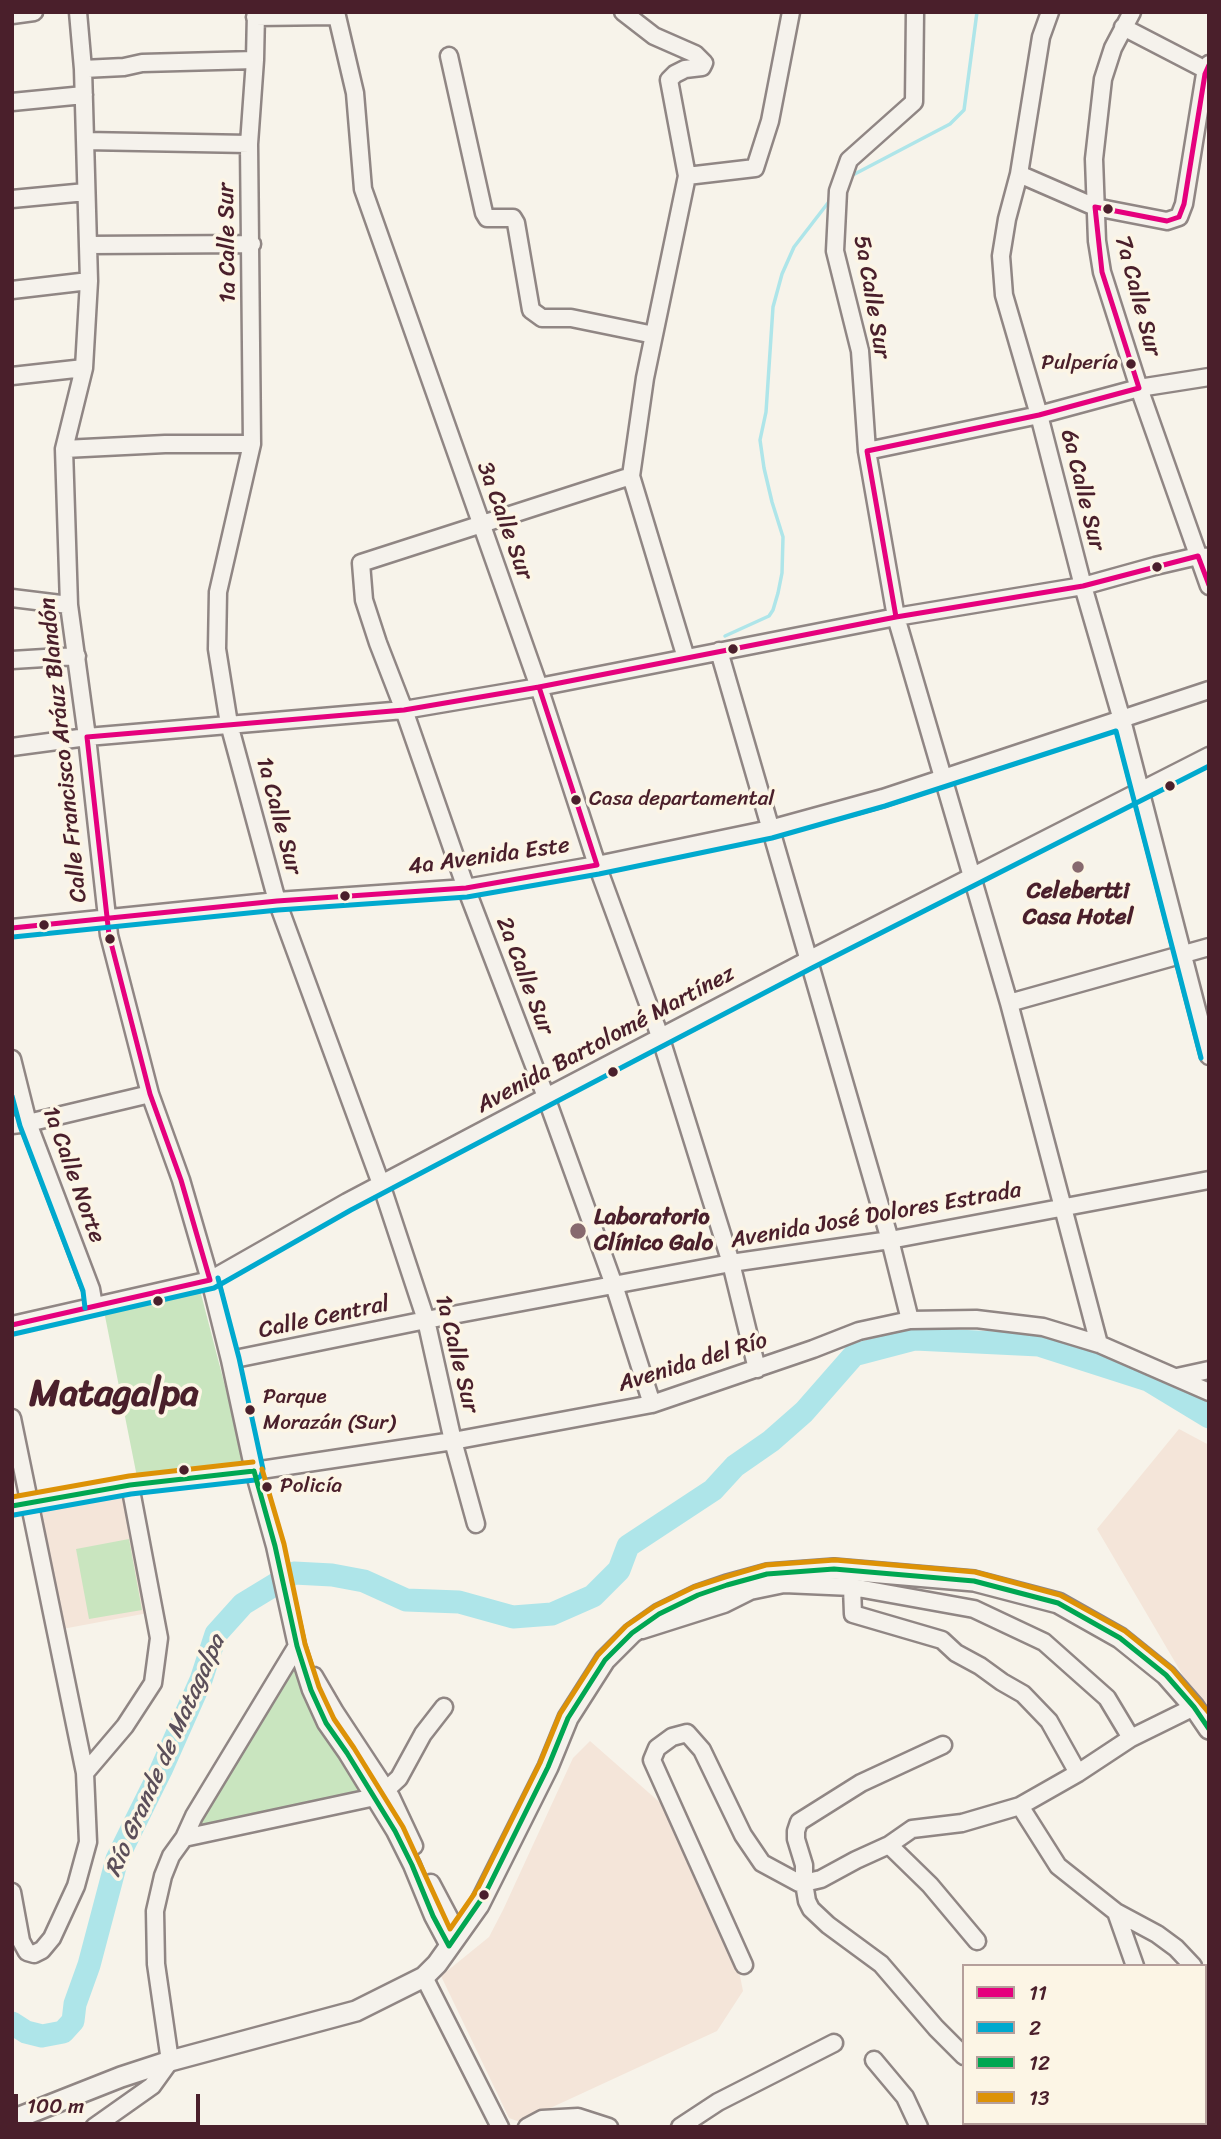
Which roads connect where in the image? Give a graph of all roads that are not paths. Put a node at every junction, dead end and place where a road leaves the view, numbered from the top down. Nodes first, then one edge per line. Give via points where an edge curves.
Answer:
1 (34, 12) edge
2 (78, 12) edge
3 (623, 12) edge
4 (791, 12) edge
5 (915, 12) edge
6 (1050, 12) edge
7 (1132, 12) edge
8 (336, 14) edge
9 (12, 15) edge
10 (256, 15) edge
11 (1124, 27) junction
12 (449, 56) dead end
13 (255, 60) junction
14 (1207, 67) edge
15 (83, 69) junction
16 (84, 95) junction
17 (12, 102) edge
18 (85, 141) junction
19 (250, 144) junction
20 (1019, 174) junction
21 (687, 176) junction
22 (86, 192) junction
23 (12, 199) edge
24 (1095, 206) junction
25 (88, 244) junction
26 (252, 244) junction
27 (89, 281) junction
28 (12, 290) edge
29 (654, 335) junction
30 (84, 368) junction
31 (12, 376) edge
32 (1209, 377) edge
33 (1139, 388) junction
34 (1040, 415) junction
35 (252, 444) junction
36 (64, 449) junction
37 (867, 451) junction
38 (631, 476) junction
39 (480, 524) junction
40 (1204, 557) edge
41 (1083, 586) junction
42 (1209, 586) edge
43 (12, 598) edge
44 (69, 605) junction
45 (896, 617) junction
46 (719, 651) junction
47 (77, 656) junction
48 (686, 658) junction
49 (12, 660) edge
50 (539, 687) junction
51 (1209, 690) edge
52 (404, 710) junction
53 (1122, 720) junction
54 (229, 724) junction
55 (87, 737) junction
56 (12, 747) edge
57 (1209, 756) edge
58 (943, 779) junction
59 (1140, 791) junction
60 (770, 829) junction
61 (597, 865) junction
62 (972, 877) junction
63 (466, 888) junction
64 (278, 901) junction
65 (106, 919) junction
66 (12, 928) edge
67 (1209, 947) edge
68 (1182, 954) junction
69 (808, 960) junction
70 (1009, 1003) junction
71 (661, 1039) junction
72 (1209, 1056) edge
73 (12, 1059) edge
74 (150, 1094) junction
75 (546, 1097) junction
76 (20, 1124) edge
77 (1209, 1180) edge
78 (381, 1184) junction
79 (1064, 1206) junction
80 (890, 1240) junction
81 (731, 1263) junction
82 (210, 1280) junction
83 (614, 1285) junction
84 (94, 1306) junction
85 (426, 1320) junction
86 (910, 1320) junction
87 (12, 1325) edge
88 (1098, 1343) junction
89 (230, 1360) junction
90 (757, 1368) junction
91 (1209, 1370) edge
92 (1177, 1377) junction
93 (1209, 1392) edge
94 (652, 1404) junction
95 (12, 1418) edge
96 (453, 1441) junction
97 (254, 1471) junction
98 (130, 1485) junction
99 (29, 1502) junction
100 (12, 1506) edge
101 (476, 1524) dead end
102 (852, 1587) junction
103 (632, 1633) junction
104 (298, 1646) junction
105 (444, 1707) dead end
106 (1194, 1707) junction
107 (1209, 1729) edge
108 (1131, 1738) junction
109 (943, 1745) dead end
110 (85, 1773) junction
111 (1078, 1773) junction
112 (381, 1793) junction
113 (1020, 1806) junction
114 (184, 1838) junction
115 (889, 1845) junction
116 (804, 1883) junction
117 (12, 1892) edge
118 (1116, 1912) junction
119 (454, 1940) junction
120 (977, 1941) dead end
121 (1134, 1964) edge
122 (1191, 1964) edge
123 (744, 1965) dead end
124 (424, 1977) junction
125 (834, 2043) dead end
126 (962, 2054) edge
127 (874, 2060) dead end
128 (170, 2062) junction
129 (12, 2120) edge
130 (581, 2122) edge
131 (94, 2127) edge
132 (500, 2127) edge
133 (527, 2127) edge
134 (609, 2127) edge
135 (680, 2127) edge
136 (919, 2127) edge

1 - 9 street
2 - 15 street, Calle Francisco Aráuz Blandón
3 - 21 street via 654,36 695,54 704,63 669,80
4 - 21 street via 770,121 755,167
5 - 37 street, 5a Calle Sur via 914,102 849,160 838,191 835,251 860,351
6 - 20 street, 6a Calle Sur via 1041,37
7 - 11 street, 7a Calle Sur
8 - 10 street
8 - 39 street, 3a Calle Sur via 355,93 363,189
10 - 13 street, 1a Calle Sur
11 - 14 street
11 - 24 street, 7a Calle Sur via 1103,79 1094,159
12 - 29 street via 484,213 486,218 513,218 516,223 531,310 542,318 571,318
13 - 15 street
13 - 19 street, 1a Calle Sur
14 - 24 street via 1179,217 1167,221
15 - 16 street, Calle Francisco Aráuz Blandón
16 - 17 street
16 - 18 street, Calle Francisco Aráuz Blandón
18 - 19 street
18 - 22 street, Calle Francisco Aráuz Blandón
19 - 26 street, 1a Calle Sur
20 - 24 street
20 - 34 street, 6a Calle Sur via 1001,256 1004,295
21 - 29 street
22 - 23 street
22 - 25 street, Calle Francisco Aráuz Blandón
24 - 33 street, 7a Calle Sur via 1102,272
25 - 26 street
25 - 27 street, Calle Francisco Aráuz Blandón
26 - 35 street, 1a Calle Sur
27 - 28 street
27 - 30 street, Calle Francisco Aráuz Blandón
29 - 38 street
30 - 31 street
30 - 36 street, Calle Francisco Aráuz Blandón
32 - 33 street
33 - 34 street
33 - 40 street, 7a Calle Sur
34 - 37 street
34 - 41 street, 6a Calle Sur
35 - 36 street
35 - 54 street, 1a Calle Sur via 218,592 217,649
36 - 44 street, Calle Francisco Aráuz Blandón
37 - 45 street, 5a Calle Sur
38 - 39 street
38 - 48 street
39 - 50 street, 3a Calle Sur
39 - 52 street, 2a Calle Sur via 361,563 364,600
40 - 41 street
40 - 42 street, 7a Calle Sur
41 - 45 street
41 - 53 street, 6a Calle Sur
43 - 44 street
44 - 47 street, Calle Francisco Aráuz Blandón
45 - 46 street
45 - 58 street, 5a Calle Sur
46 - 48 street
46 - 60 street
47 - 49 street
47 - 55 street, Calle Francisco Aráuz Blandón
48 - 50 street
50 - 52 street
50 - 61 street, 3a Calle Sur
51 - 53 street, 4a Avenida Este
52 - 54 street
52 - 63 street, 2a Calle Sur
53 - 58 street, 4a Avenida Este
53 - 59 street, 6a Calle Sur
54 - 55 street
54 - 64 street, 1a Calle Sur
55 - 56 street
55 - 65 street, Calle Francisco Aráuz Blandón
57 - 59 street, Avenida Bartolomé Martínez
58 - 60 street, 4a Avenida Este
58 - 62 street, 5a Calle Sur
59 - 62 street, Avenida Bartolomé Martínez
59 - 68 street, 6a Calle Sur
60 - 61 street, 4a Avenida Este
60 - 69 street
61 - 63 street, 4a Avenida Este
61 - 71 street, 3a Calle Sur
62 - 69 street, Avenida Bartolomé Martínez
62 - 70 street, 5a Calle Sur
63 - 64 street, 4a Avenida Este
63 - 75 street, 2a Calle Sur
64 - 65 street, 4a Avenida Este
64 - 78 street, 1a Calle Sur
65 - 66 street, 4a Avenida Este
65 - 74 street, Calle Francisco Aráuz Blandón
67 - 68 street
68 - 70 street
68 - 72 street, 6a Calle Sur
69 - 71 street, Avenida Bartolomé Martínez
69 - 80 street
70 - 79 street, 5a Calle Sur
71 - 75 street, Avenida Bartolomé Martínez
71 - 81 street, 3a Calle Sur
73 - 76 street, 1a Calle Norte
74 - 76 street
74 - 82 street, Calle Francisco Aráuz Blandón
75 - 78 street, Avenida Bartolomé Martínez
75 - 83 street, 2a Calle Sur
76 - 84 street, 1a Calle Norte via 91,1289
77 - 79 street, Avenida José Dolores Estrada
78 - 82 street, Avenida Bartolomé Martínez
78 - 85 street, 1a Calle Sur
79 - 80 street, Avenida José Dolores Estrada
79 - 88 street, 5a Calle Sur
80 - 81 street, Avenida José Dolores Estrada
80 - 86 street
81 - 83 street, Avenida José Dolores Estrada
81 - 90 street, 3a Calle Sur
82 - 84 street, Avenida Bartolomé Martínez
82 - 89 street, Calle Francisco Aráuz Blandón
83 - 85 street, Avenida José Dolores Estrada
83 - 94 street, 2a Calle Sur
84 - 87 street, Avenida Bartolomé Martínez
85 - 89 street, Calle Central
85 - 96 street, 1a Calle Sur
86 - 88 street, Avenida del Río via 976,1319 1043,1326
86 - 90 street, Avenida del Río via 859,1331
88 - 92 street, Avenida del Río
89 - 97 street, Calle Francisco Aráuz Blandón
90 - 94 street, Avenida del Río
91 - 92 street
92 - 93 street, Avenida del Río
94 - 96 street, Avenida del Río
95 - 99 street
96 - 97 street, Avenida del Río
96 - 101 street, 1a Calle Sur
97 - 98 street, Avenida del Río
97 - 104 street, Calle Francisco Aráuz Blandón
98 - 99 street, Avenida del Río
98 - 110 street via 159,1638 155,1672 153,1683 125,1726
99 - 100 street, Avenida del Río
99 - 110 street
102 - 103 street via 784,1584 750,1591 724,1604
102 - 108 street via 974,1609 1044,1642 1107,1698
102 - 111 street via 853,1614 942,1640 1023,1694 1049,1721
103 - 106 main road via 698,1595 767,1574 834,1569 974,1581 1058,1603 1120,1637 1166,1675
103 - 119 main road via 605,1660 568,1718 485,1894
104 - 112 street
104 - 114 street
105 - 112 street via 423,1734 400,1778
106 - 107 main road
106 - 108 street
108 - 111 street
109 - 116 street via 861,1783 799,1822 796,1839
110 - 117 street via 88,1842 76,1886 52,1938 34,1954 27,1952 22,1941
111 - 113 street
112 - 114 street
112 - 119 street via 433,1916
113 - 115 street via 962,1823 912,1829
113 - 118 street via 1058,1866
114 - 128 street via 163,1876 155,1911 156,1964
115 - 116 street
115 - 120 street
116 - 123 street via 762,1863 743,1835 702,1750 687,1733 657,1748 652,1760
116 - 126 street via 811,1909 881,1964
118 - 121 street
118 - 122 street via 1157,1934
119 - 124 main road
124 - 128 main road via 356,2011
124 - 132 street
125 - 135 street via 718,2102
127 - 136 street via 905,2097
128 - 129 main road
128 - 131 street via 152,2086
130 - 133 street via 542,2119
130 - 134 street

